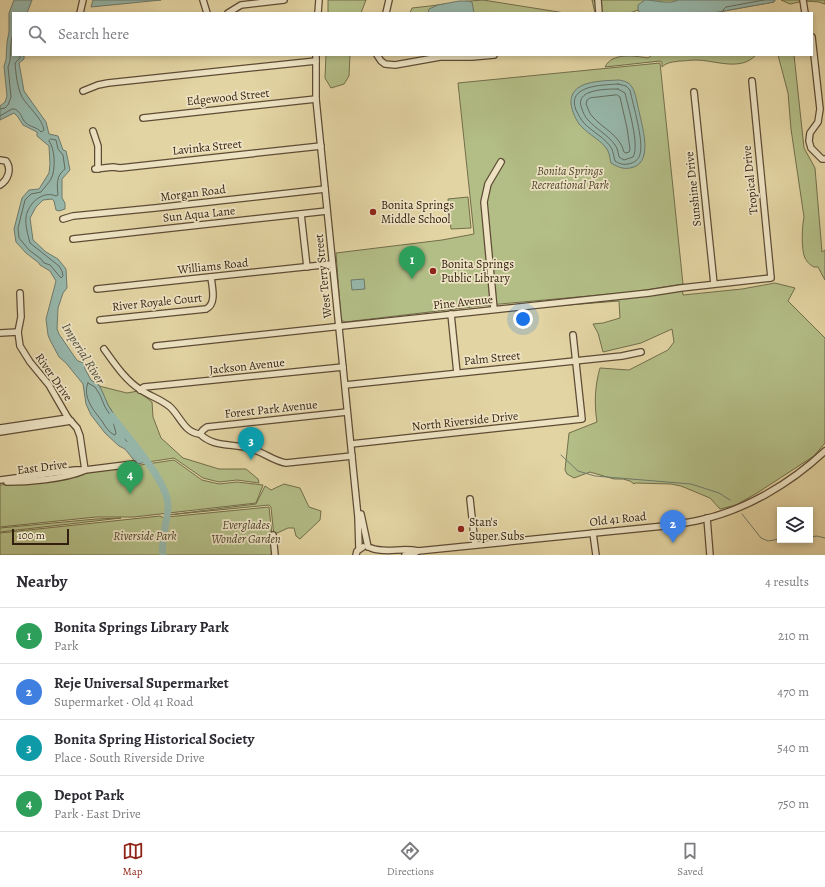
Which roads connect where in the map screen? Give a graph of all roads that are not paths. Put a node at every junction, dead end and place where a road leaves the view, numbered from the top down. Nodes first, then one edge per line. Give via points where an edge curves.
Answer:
1 (83, 0) edge
2 (203, 0) edge
3 (284, 0) edge
4 (319, 0) edge
5 (388, 0) edge
6 (598, 0) edge
7 (803, 0) edge
8 (253, 2) edge
9 (80, 12) edge
10 (207, 12) edge
11 (230, 12) edge
12 (318, 12) edge
13 (386, 12) edge
14 (599, 12) edge
15 (805, 12) edge
16 (813, 46) edge
17 (378, 56) edge
18 (483, 56) edge
19 (316, 58) edge
20 (752, 81) dead end
21 (83, 91) dead end
22 (694, 92) dead end
23 (316, 99) junction
24 (143, 118) dead end
25 (94, 130) dead end
26 (321, 146) junction
27 (825, 159) edge
28 (0, 160) edge
29 (501, 162) dead end
30 (0, 185) edge
31 (325, 189) junction
32 (327, 211) junction
33 (301, 214) junction
34 (63, 218) dead end
35 (73, 239) dead end
36 (332, 264) junction
37 (307, 267) junction
38 (211, 277) junction
39 (771, 278) joint
40 (714, 284) junction
41 (97, 289) dead end
42 (20, 293) dead end
43 (494, 309) junction
44 (451, 314) junction
45 (100, 320) dead end
46 (339, 326) junction
47 (18, 332) junction
48 (0, 333) edge
49 (573, 335) dead end
50 (156, 346) dead end
51 (104, 349) dead end
52 (641, 352) dead end
53 (576, 361) junction
54 (343, 367) junction
55 (457, 373) junction
56 (345, 385) junction
57 (153, 387) junction
58 (140, 390) junction
59 (152, 395) junction
60 (347, 412) junction
61 (70, 420) junction
62 (0, 428) edge
63 (0, 432) edge
64 (200, 434) junction
65 (351, 444) junction
66 (825, 451) edge
67 (352, 456) junction
68 (133, 464) dead end
69 (85, 470) junction
70 (0, 481) edge
71 (356, 494) junction
72 (470, 499) dead end
73 (707, 518) junction
74 (593, 533) junction
75 (273, 535) dead end
76 (475, 545) junction
77 (370, 548) junction
78 (358, 552) edge
79 (418, 552) junction
80 (275, 555) edge
81 (350, 555) edge
82 (375, 555) edge
83 (404, 555) edge
84 (596, 555) edge
85 (710, 555) edge

1 - 9 street
2 - 10 street
3 - 8 street
4 - 12 street
5 - 13 street
6 - 14 street
7 - 15 street
8 - 11 street
16 - 27 street via 820,109 818,122 810,133 809,141 811,148
17 - 18 street via 385,64 395,65 440,57
19 - 21 street via 108,83
19 - 23 street, West Terry Street
20 - 39 street, Tropical Drive
22 - 40 street, Sunshine Drive
23 - 24 street, Edgewood Street
23 - 26 street, West Terry Street
25 - 26 street, Lavinka Street via 98,146 97,169
26 - 31 street, West Terry Street
28 - 30 street via 6,161 9,170
29 - 43 street via 488,184 484,202
31 - 32 street, West Terry Street
31 - 34 street, Morgan Road
32 - 33 street, Sun Aqua Lane
32 - 36 street, West Terry Street
33 - 35 street, Sun Aqua Lane
33 - 37 street
36 - 37 street, Williams Road
36 - 46 street, West Terry Street
37 - 38 street, Williams Road
38 - 41 street, Williams Road
38 - 45 street, River Royale Court via 213,303 206,309
39 - 40 street, Pine Avenue
40 - 43 street, Pine Avenue
42 - 47 street, River Drive via 21,317
43 - 44 street, Pine Avenue
44 - 46 street, Pine Avenue
44 - 55 street
46 - 50 street, Pine Avenue
46 - 54 street, West Terry Street
47 - 48 street
47 - 61 street, River Drive via 25,355 49,385
49 - 53 street
51 - 58 street
52 - 53 street, Palm Street
53 - 55 street, Palm Street
53 - 65 street, North Riverside Drive via 582,419
54 - 56 street, West Terry Street
54 - 57 street, Jackson Avenue
55 - 56 street, Palm Street
56 - 60 street, West Terry Street
57 - 58 street, Jackson Avenue via 144,387
57 - 59 street
58 - 59 street
59 - 64 street via 170,407 188,429
60 - 64 street, Forest Park Avenue via 207,427
60 - 65 street, West Terry Street
61 - 62 street
61 - 63 street
61 - 69 street, River Drive via 80,436
64 - 67 street via 222,445 250,448 286,463
65 - 67 street, West Terry Street
66 - 73 street, Old 41 Road via 797,474 766,494
67 - 71 street, West Terry Street
68 - 69 street, East Drive
69 - 70 street, East Drive
71 - 77 street, West Terry Street
71 - 78 street, West Terry Street via 360,535
72 - 76 street
73 - 74 street, Old 41 Road via 664,526
73 - 85 street
74 - 76 street, Old 41 Road
74 - 84 street
75 - 80 street
76 - 79 street, Old 41 Road
77 - 78 street
77 - 79 street, Old 41 Road via 378,551
77 - 82 street, West Terry Street
78 - 81 street
79 - 83 street, Old 41 Road

